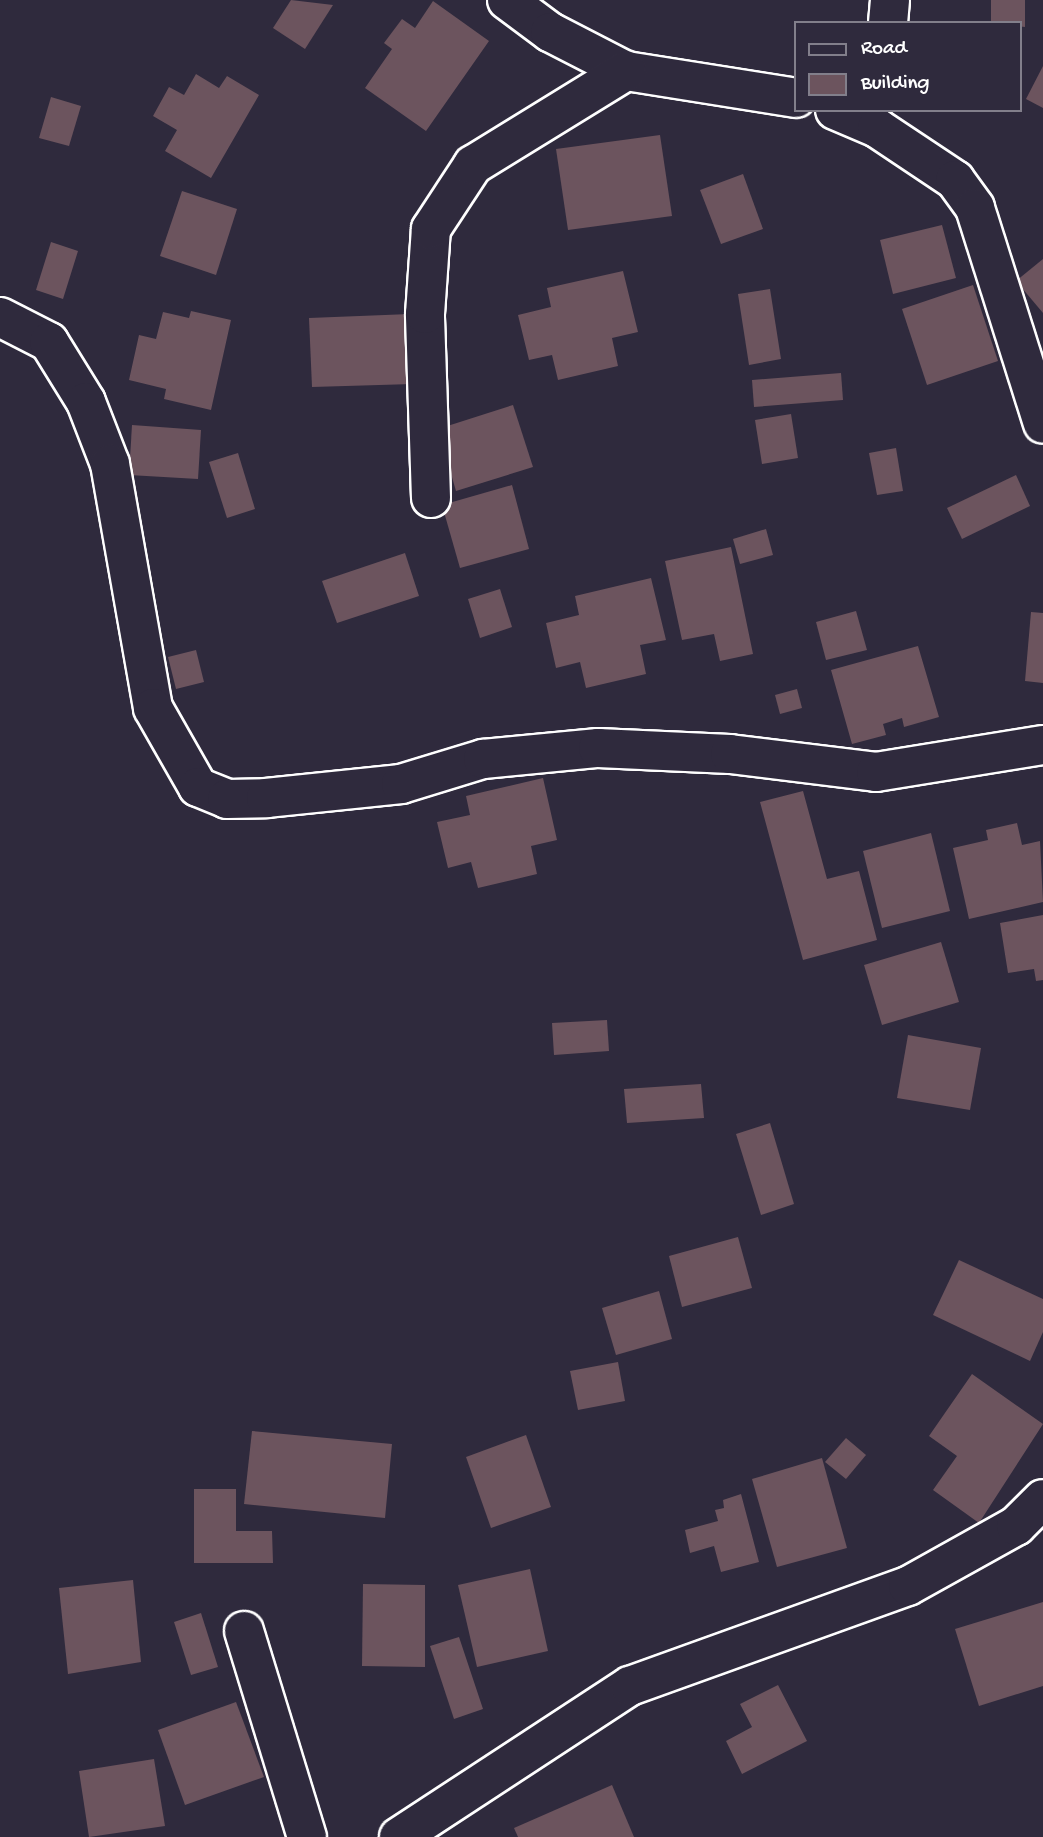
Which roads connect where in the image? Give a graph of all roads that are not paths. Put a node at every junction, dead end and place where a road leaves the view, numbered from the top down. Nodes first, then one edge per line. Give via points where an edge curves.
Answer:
1 (507, 0) edge
2 (890, 0) edge
3 (888, 21) edge
4 (626, 71) junction
5 (794, 98) edge
6 (845, 112) edge
7 (878, 119) edge
8 (0, 317) edge
9 (1043, 424) edge
10 (431, 498) dead end
11 (1043, 745) edge
12 (1043, 1499) edge
13 (244, 1631) dead end
14 (307, 1837) edge
15 (399, 1837) edge

1 - 4 street via 550,32
2 - 3 street
4 - 5 street
4 - 10 street via 472,165 430,229 425,314
6 - 7 street
7 - 9 street via 955,180 975,208
8 - 11 street via 49,342 86,402 110,464 153,708 198,787 228,799 266,798 401,783 483,758 598,748 730,754 876,772
12 - 15 street via 1016,1526 908,1586 630,1686
13 - 14 street

